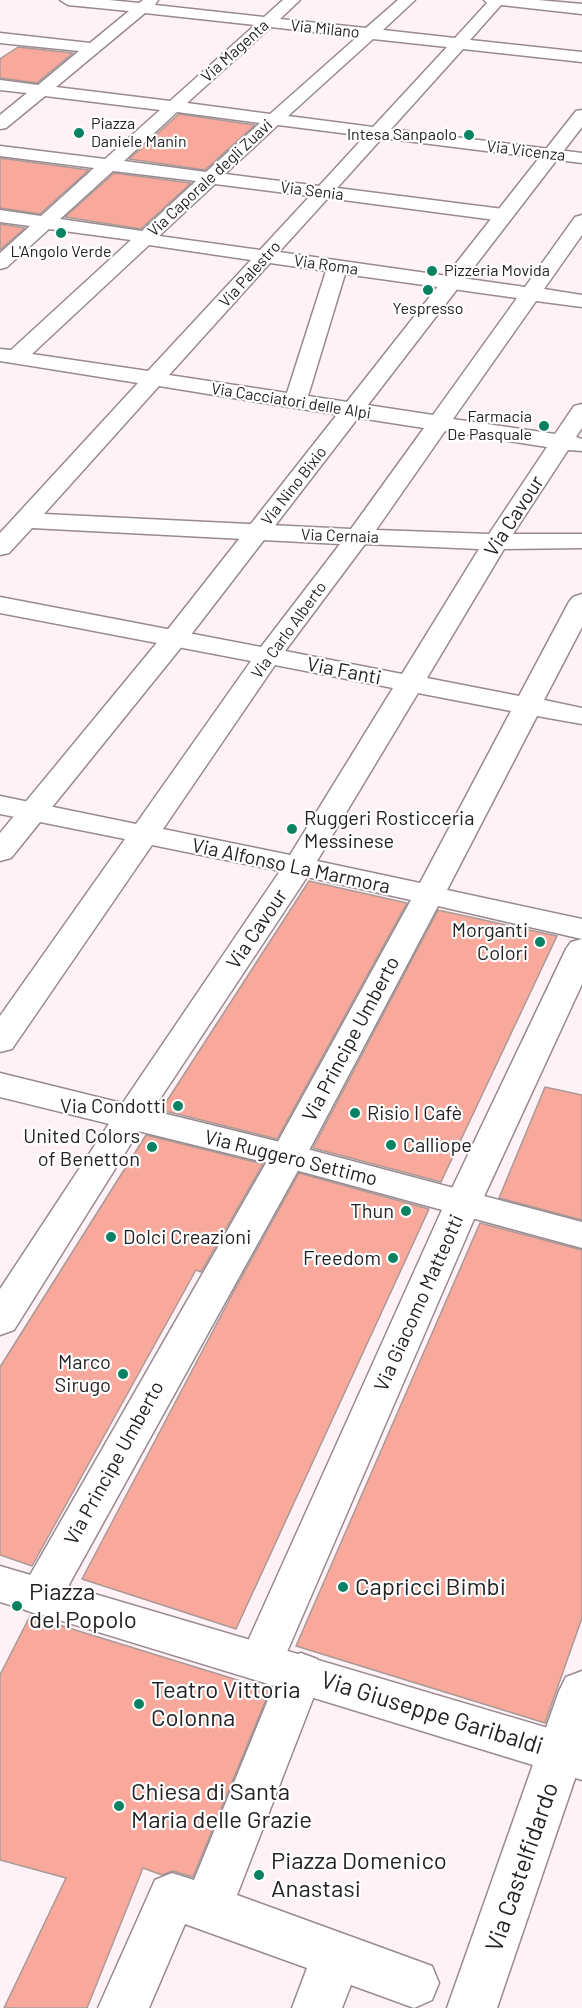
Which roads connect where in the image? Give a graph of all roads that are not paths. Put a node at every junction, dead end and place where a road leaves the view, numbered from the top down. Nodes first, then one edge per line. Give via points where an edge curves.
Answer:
1 (68, 0) edge
2 (292, 0) edge
3 (407, 0) edge
4 (492, 0) edge
5 (498, 0) edge
6 (147, 4) edge
7 (582, 9) edge
8 (267, 22) junction
9 (370, 34) junction
10 (0, 38) edge
11 (460, 44) junction
12 (92, 48) junction
13 (582, 57) edge
14 (0, 85) edge
15 (39, 88) junction
16 (178, 106) junction
17 (582, 115) edge
18 (273, 120) junction
19 (0, 124) edge
20 (378, 133) junction
21 (0, 151) edge
22 (551, 155) junction
23 (582, 158) edge
24 (111, 166) junction
25 (210, 178) junction
26 (323, 192) junction
27 (504, 215) junction
28 (0, 216) edge
29 (582, 221) edge
30 (44, 222) junction
31 (144, 238) junction
32 (266, 256) junction
33 (0, 263) edge
34 (337, 267) junction
35 (450, 284) junction
36 (529, 295) junction
37 (582, 301) edge
38 (8, 356) edge
39 (155, 379) junction
40 (295, 401) junction
41 (353, 411) junction
42 (582, 411) edge
43 (440, 423) junction
44 (572, 444) edge
45 (26, 520) junction
46 (257, 533) junction
47 (359, 536) junction
48 (582, 541) edge
49 (496, 542) junction
50 (0, 548) edge
51 (582, 602) edge
52 (0, 605) edge
53 (174, 639) junction
54 (268, 656) junction
55 (409, 683) junction
56 (529, 707) junction
57 (582, 717) edge
58 (0, 805) edge
59 (33, 813) junction
60 (145, 835) junction
61 (0, 852) edge
62 (299, 866) junction
63 (429, 895) junction
64 (582, 929) edge
65 (582, 949) edge
66 (0, 1041) edge
67 (0, 1085) edge
68 (130, 1118) junction
69 (288, 1156) junction
70 (463, 1203) junction
71 (582, 1234) edge
72 (0, 1320) edge
73 (20, 1590) edge
74 (281, 1667) junction
75 (582, 1691) edge
76 (572, 1756) edge
77 (207, 1908) junction
78 (337, 1955) junction
79 (414, 1983) dead end
80 (123, 2008) edge
81 (317, 2008) edge
82 (472, 2008) edge

1 - 6 street, Via Milano
2 - 8 street, Via Magenta
3 - 9 street, Via Caporale degli Zuavi
4 - 5 street
5 - 7 street
5 - 11 street, Via Palestro
6 - 8 street, Via Milano
6 - 12 street
8 - 9 street, Via Milano
8 - 16 street, Via Magenta
9 - 11 street, Via Milano
9 - 18 street, Via Caporale degli Zuavi
10 - 12 street
11 - 13 street, Via Milano
11 - 20 street, Via Palestro
12 - 15 street
14 - 15 street
15 - 16 street, Via Vicenza
15 - 19 street
16 - 18 street, Via Vicenza
16 - 24 street, Via Magenta
17 - 22 street, Via Nino Bixio
18 - 20 street, Via Vicenza
18 - 25 street, Via Caporale degli Zuavi
20 - 22 street, Via Vicenza
20 - 26 street, Via Palestro
21 - 24 street, Via Senia
22 - 23 street, Via Vicenza
22 - 27 street, Via Nino Bixio
24 - 25 street, Via Senia
24 - 30 street
25 - 26 street, Via Senia
25 - 31 street, Via Caporale degli Zuavi
26 - 27 street, Via Senia
26 - 32 street, Via Palestro
27 - 35 street, Via Nino Bixio
28 - 30 street, Via Roma
29 - 36 street, Via Carlo Alberto
30 - 31 street, Via Roma
30 - 33 street
31 - 32 street, Via Roma
31 - 38 street, Via Caporale degli Zuavi
32 - 34 street, Via Roma
32 - 39 street, Via Palestro
34 - 35 street, Via Roma
34 - 40 street
35 - 36 street, Via Roma
35 - 41 street, Via Nino Bixio
36 - 37 street, Via Roma
36 - 43 street, Via Carlo Alberto
38 - 39 street, Via Cacciatori delle Alpi
39 - 40 street, Via Cacciatori delle Alpi
39 - 45 street, Via Palestro
40 - 41 street, Via Cacciatori delle Alpi
41 - 43 street, Via Cacciatori delle Alpi
41 - 46 street, Via Nino Bixio
42 - 44 street, Via Cavour
43 - 44 street, Via Cacciatori delle Alpi
43 - 47 street, Via Carlo Alberto
44 - 49 street, Via Cavour
45 - 46 street, Via Cernaia
45 - 50 street, Via Palestro
46 - 47 street, Via Cernaia
46 - 53 street, Via Nino Bixio
47 - 49 street, Via Cernaia
47 - 54 street, Via Carlo Alberto
48 - 49 street, Via Cernaia
49 - 55 street, Via Cavour
51 - 56 street, Via Principe Umberto
52 - 53 street, Via Fanti
53 - 54 street, Via Fanti
53 - 59 street, Via Nino Bixio
54 - 55 street, Via Fanti
54 - 60 street, Via Carlo Alberto
55 - 56 street, Via Fanti
55 - 62 street, Via Cavour
56 - 57 street, Via Fanti
56 - 63 street, Via Principe Umberto
58 - 59 street, Via Alfonso La Marmora
59 - 60 street, Via Alfonso La Marmora
59 - 61 street, Via Nino Bixio
60 - 62 street, Via Alfonso La Marmora
60 - 66 street, Via Carlo Alberto
62 - 63 street, Via Alfonso La Marmora
62 - 68 street, Via Cavour
63 - 64 street, Via Alfonso La Marmora
63 - 69 street, Via Principe Umberto
65 - 70 street, Via Giacomo Matteotti
67 - 68 street, Via Ruggero Settimo
68 - 69 street, Via Ruggero Settimo
68 - 72 street, Via Cavour
69 - 70 street, Via Ruggero Settimo
69 - 73 street, Via Principe Umberto
70 - 71 street, Via Ruggero Settimo
70 - 74 street, Via Giacomo Matteotti
73 - 74 street, Via Giuseppe Garibaldi
74 - 76 street, Via Giuseppe Garibaldi
74 - 77 street, Via Giacomo Matteotti
75 - 76 street, Via Castelfidardo
76 - 82 street, Via Castelfidardo
77 - 78 street
77 - 80 street via 172,1896
78 - 79 street
78 - 81 street

